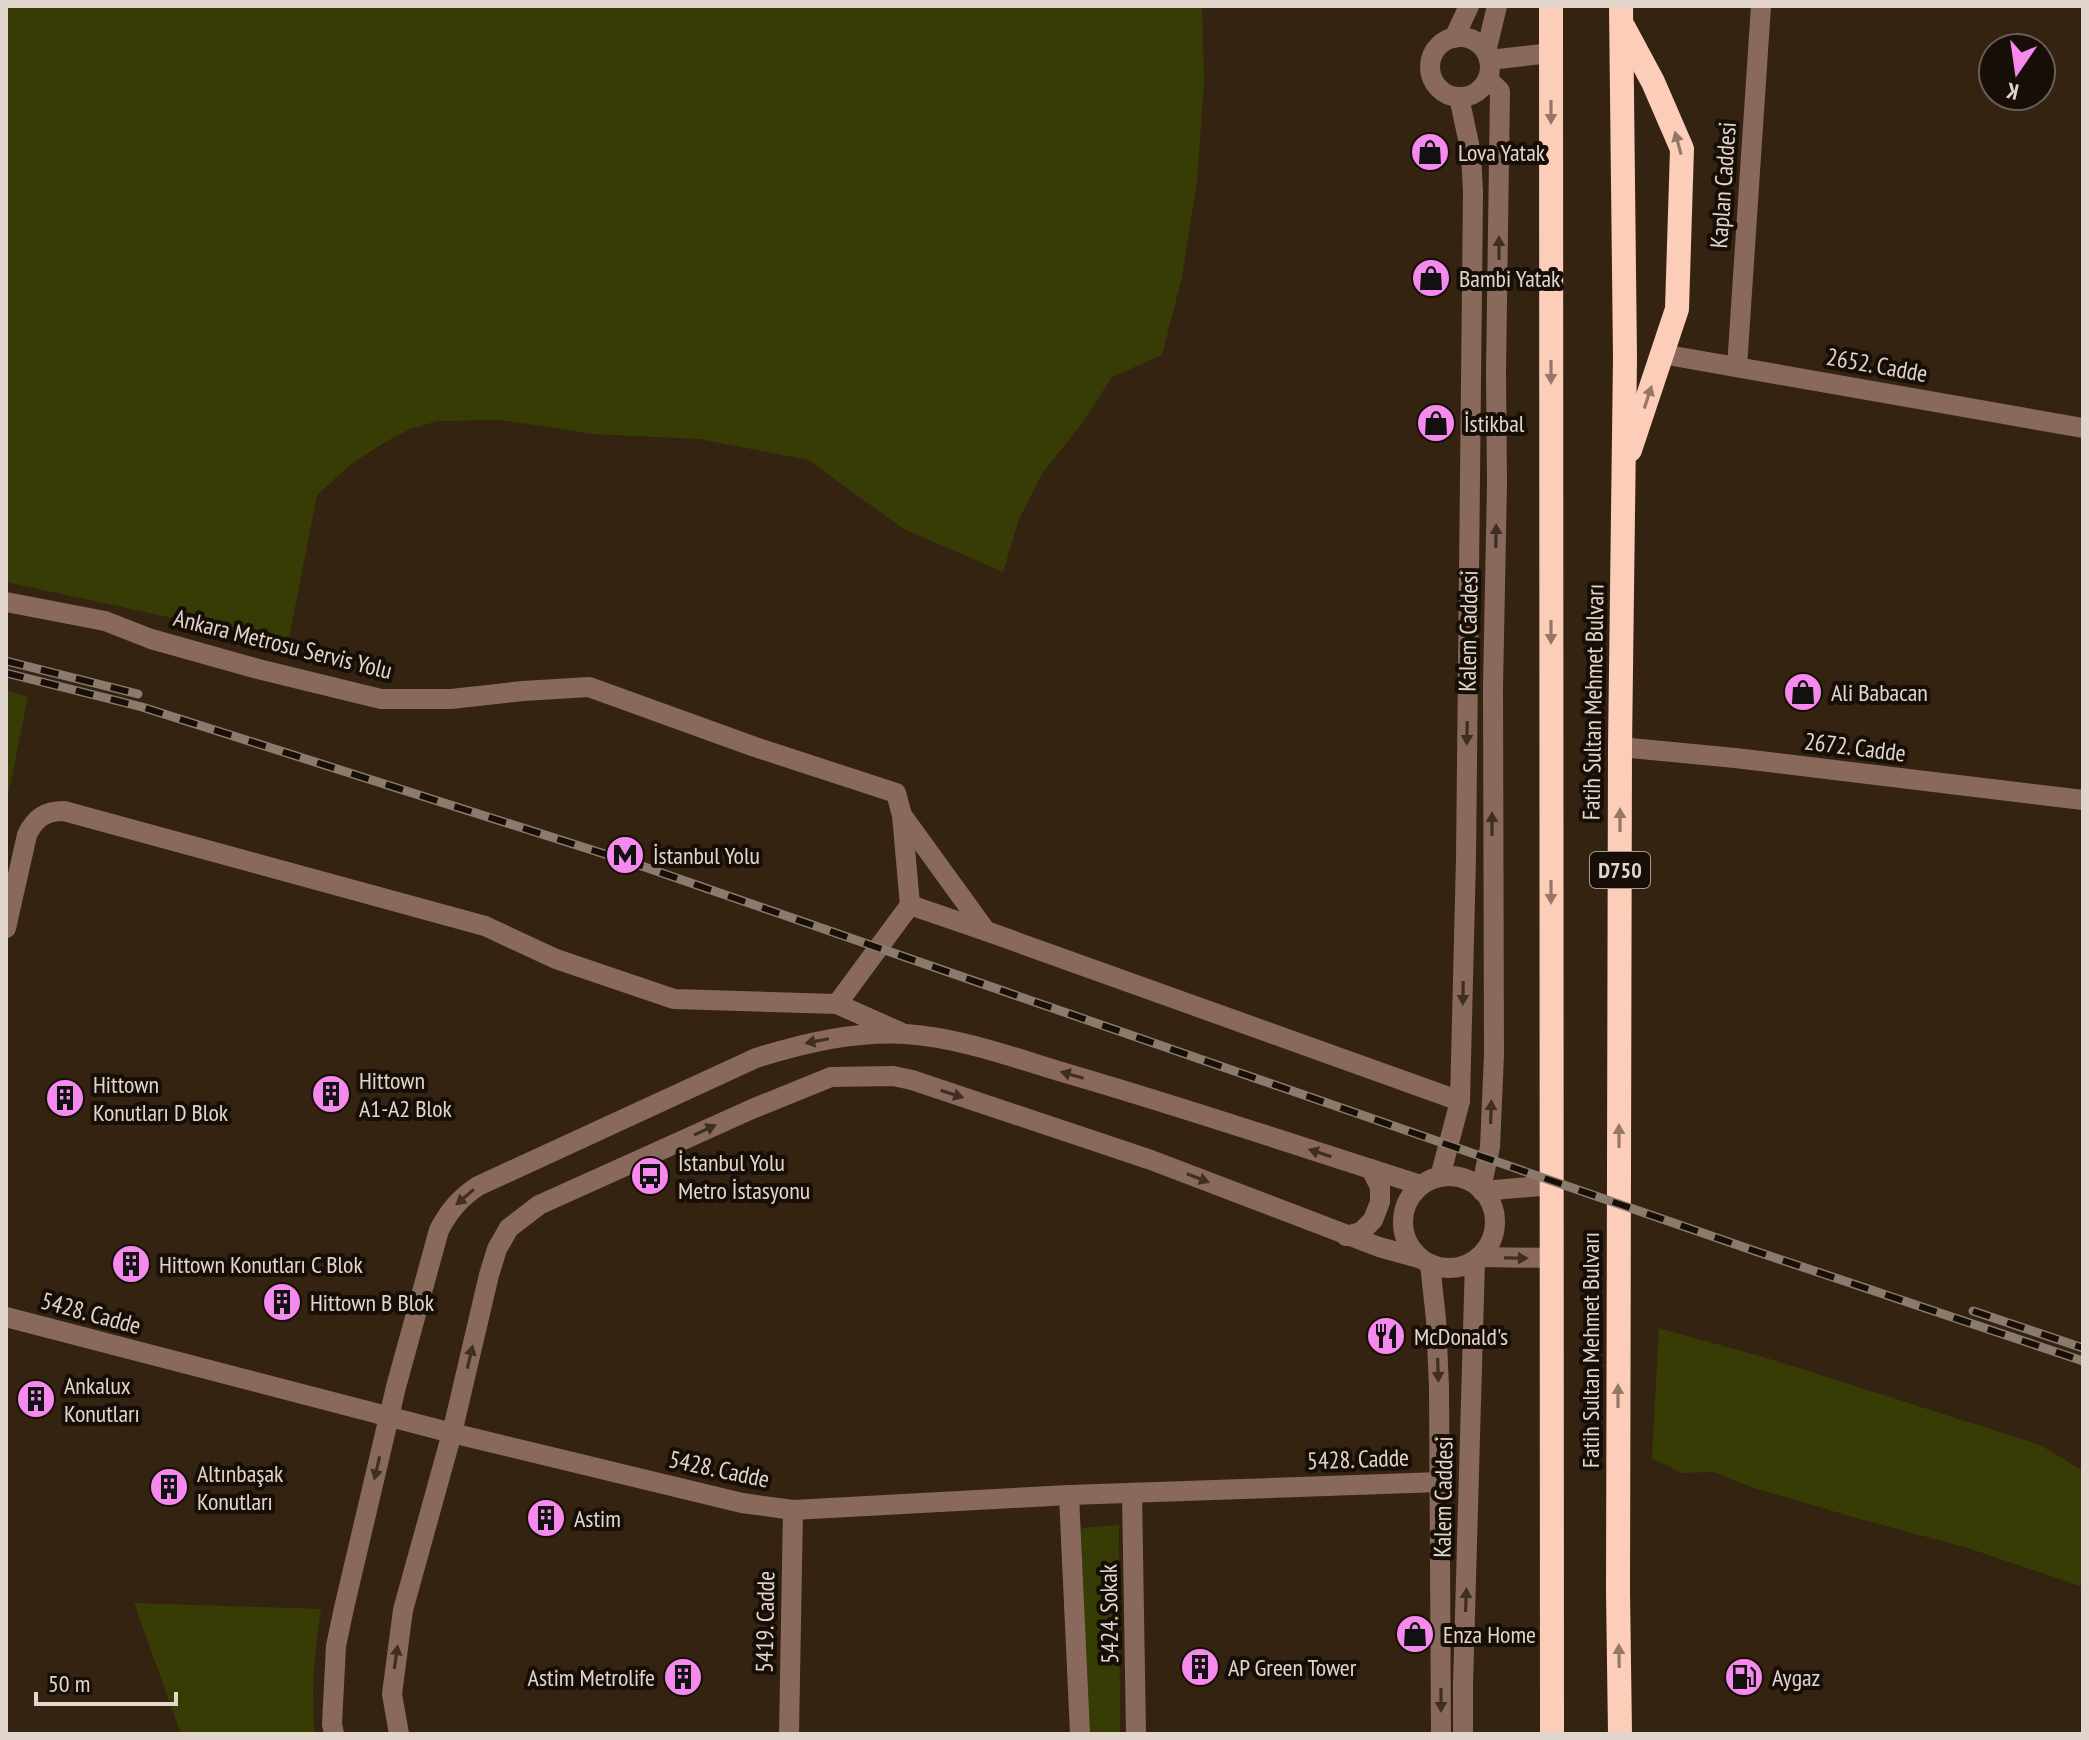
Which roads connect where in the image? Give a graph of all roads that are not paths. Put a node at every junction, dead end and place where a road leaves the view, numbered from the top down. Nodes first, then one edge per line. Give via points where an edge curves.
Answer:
1 (1469, 6) edge
2 (1497, 6) edge
3 (1551, 6) edge
4 (1761, 6) edge
5 (1621, 15) edge
6 (1454, 38) junction
7 (1551, 53) junction
8 (1488, 64) junction
9 (1459, 97) junction
10 (1662, 354) junction
11 (1737, 367) junction
12 (2083, 428) edge
13 (1623, 471) junction
14 (6, 602) edge
15 (1620, 747) junction
16 (2083, 800) edge
17 (902, 815) junction
18 (910, 905) junction
19 (6, 928) edge
20 (986, 931) junction
21 (837, 1004) junction
22 (905, 1034) junction
23 (1460, 1101) junction
24 (1371, 1169) junction
25 (1440, 1177) junction
26 (1421, 1185) junction
27 (1552, 1185) junction
28 (1482, 1190) junction
29 (1346, 1236) junction
30 (1552, 1258) junction
31 (1477, 1259) junction
32 (1425, 1261) junction
33 (6, 1317) edge
34 (389, 1417) junction
35 (452, 1433) junction
36 (1440, 1482) junction
37 (1132, 1493) junction
38 (1069, 1495) junction
39 (793, 1510) junction
40 (334, 1734) edge
41 (399, 1734) edge
42 (789, 1734) edge
43 (1080, 1734) edge
44 (1136, 1734) edge
45 (1441, 1734) edge
46 (1463, 1734) edge
47 (1552, 1734) edge
48 (1620, 1734) edge

1 - 6 street
2 - 8 street
3 - 7 highway, Fatih Sultan Mehmet Bulvarı
4 - 11 street, Kaplan Caddesi
10 -> 5 highway via 1677,309 1682,149
5 - 13 highway, Fatih Sultan Mehmet Bulvarı / D750
6 - 8 street via 1472,40
6 - 9 street via 1435,50 1430,67 1442,91
7 - 8 street
7 -> 27 highway, Fatih Sultan Mehmet Bulvarı
8 - 9 street via 1476,92
28 -> 8 street, Kalem Caddesi via 1490,1147 1494,1055 1492,717 1500,91
9 -> 23 street, Kalem Caddesi via 1473,192
10 - 11 street, 2652. Cadde
13 -> 10 highway
11 - 12 street, 2652. Cadde
13 - 15 highway, Fatih Sultan Mehmet Bulvarı / D750
14 - 17 street, Ankara Metrosu Servis Yolu via 105,621 151,639 381,699 451,699 589,687 896,793
15 - 16 street, 2672. Cadde
48 -> 15 highway, Fatih Sultan Mehmet Bulvarı / D750
17 - 18 street
17 - 20 street
18 - 20 street
18 - 21 street
19 - 21 street via 31,826 43,814 64,811 485,926 556,959 674,999
20 - 23 street
21 - 22 street
24 -> 22 street via 971,1045
22 -> 34 street via 828,1039 756,1058 466,1194 439,1230
23 - 25 street, Kalem Caddesi
24 - 26 street
24 - 29 street via 1380,1202 1361,1232
25 - 26 street
25 - 28 street via 1466,1179
26 - 32 street via 1411,1195 1403,1221 1410,1247
27 - 28 street
27 - 30 highway, Fatih Sultan Mehmet Bulvarı
28 - 31 street via 1495,1221 1488,1247
29 - 32 street
35 -> 29 street via 489,1275 509,1228 539,1205 831,1077 912,1080 1151,1160
31 -> 30 street
30 - 47 highway, Fatih Sultan Mehmet Bulvarı
31 - 32 street via 1458,1268
46 -> 31 street, Kalem Caddesi
32 -> 36 street, Kalem Caddesi via 1436,1319
33 - 34 street, 5428. Cadde
34 - 35 street, 5428. Cadde
34 -> 40 street via 336,1646
35 - 39 street, 5428. Cadde via 742,1503
41 -> 35 street via 392,1694 403,1610
36 - 37 street, 5428. Cadde
36 -> 45 street, Kalem Caddesi
37 - 38 street, 5428. Cadde
37 - 44 street, 5424. Sokak
38 - 39 street, 5428. Cadde
38 - 43 street
39 - 42 street, 5419. Cadde

